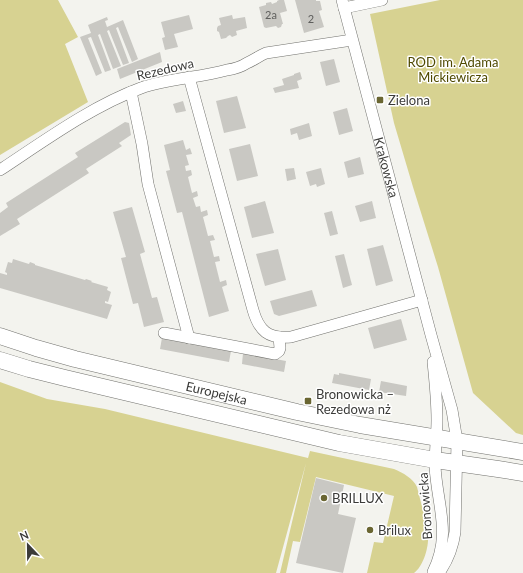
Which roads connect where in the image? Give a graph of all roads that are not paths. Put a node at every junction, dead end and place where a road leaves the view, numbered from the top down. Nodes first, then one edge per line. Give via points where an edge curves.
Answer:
1 (382, 0) edge
2 (343, 4) edge
3 (352, 40) junction
4 (189, 77) junction
5 (131, 92) junction
6 (0, 170) edge
7 (422, 300) junction
8 (164, 333) dead end
9 (431, 335) junction
10 (0, 336) edge
11 (279, 337) junction
12 (189, 338) junction
13 (0, 360) edge
14 (437, 437) junction
15 (457, 441) junction
16 (523, 452) edge
17 (435, 460) junction
18 (457, 462) junction
19 (523, 473) edge
20 (433, 573) edge
21 (439, 573) edge

1 - 2 street
2 - 3 street, Krakowska
3 - 4 street, Rezedowa via 266,54 226,71
3 - 7 street, Krakowska
4 - 5 street, Rezedowa
4 - 11 street via 256,320 267,333
5 - 6 street, Rezedowa via 101,106
5 - 12 street via 148,184
7 - 9 street, Krakowska
7 - 11 street via 291,337
8 - 12 street
9 - 14 street, Krakowska
9 - 15 street, Krakowska via 450,401
10 - 14 main road, Europejska via 75,359 297,412
11 - 12 street via 280,348 275,354
13 - 17 main road, Europejska via 65,378 347,445
14 - 15 main road
14 - 17 street, Krakowska
15 - 16 main road
15 - 18 street, Krakowska
17 - 18 main road
17 - 20 street, Bronowicka via 442,530 441,550
18 - 19 main road
18 - 21 street, Bronowicka via 454,541

